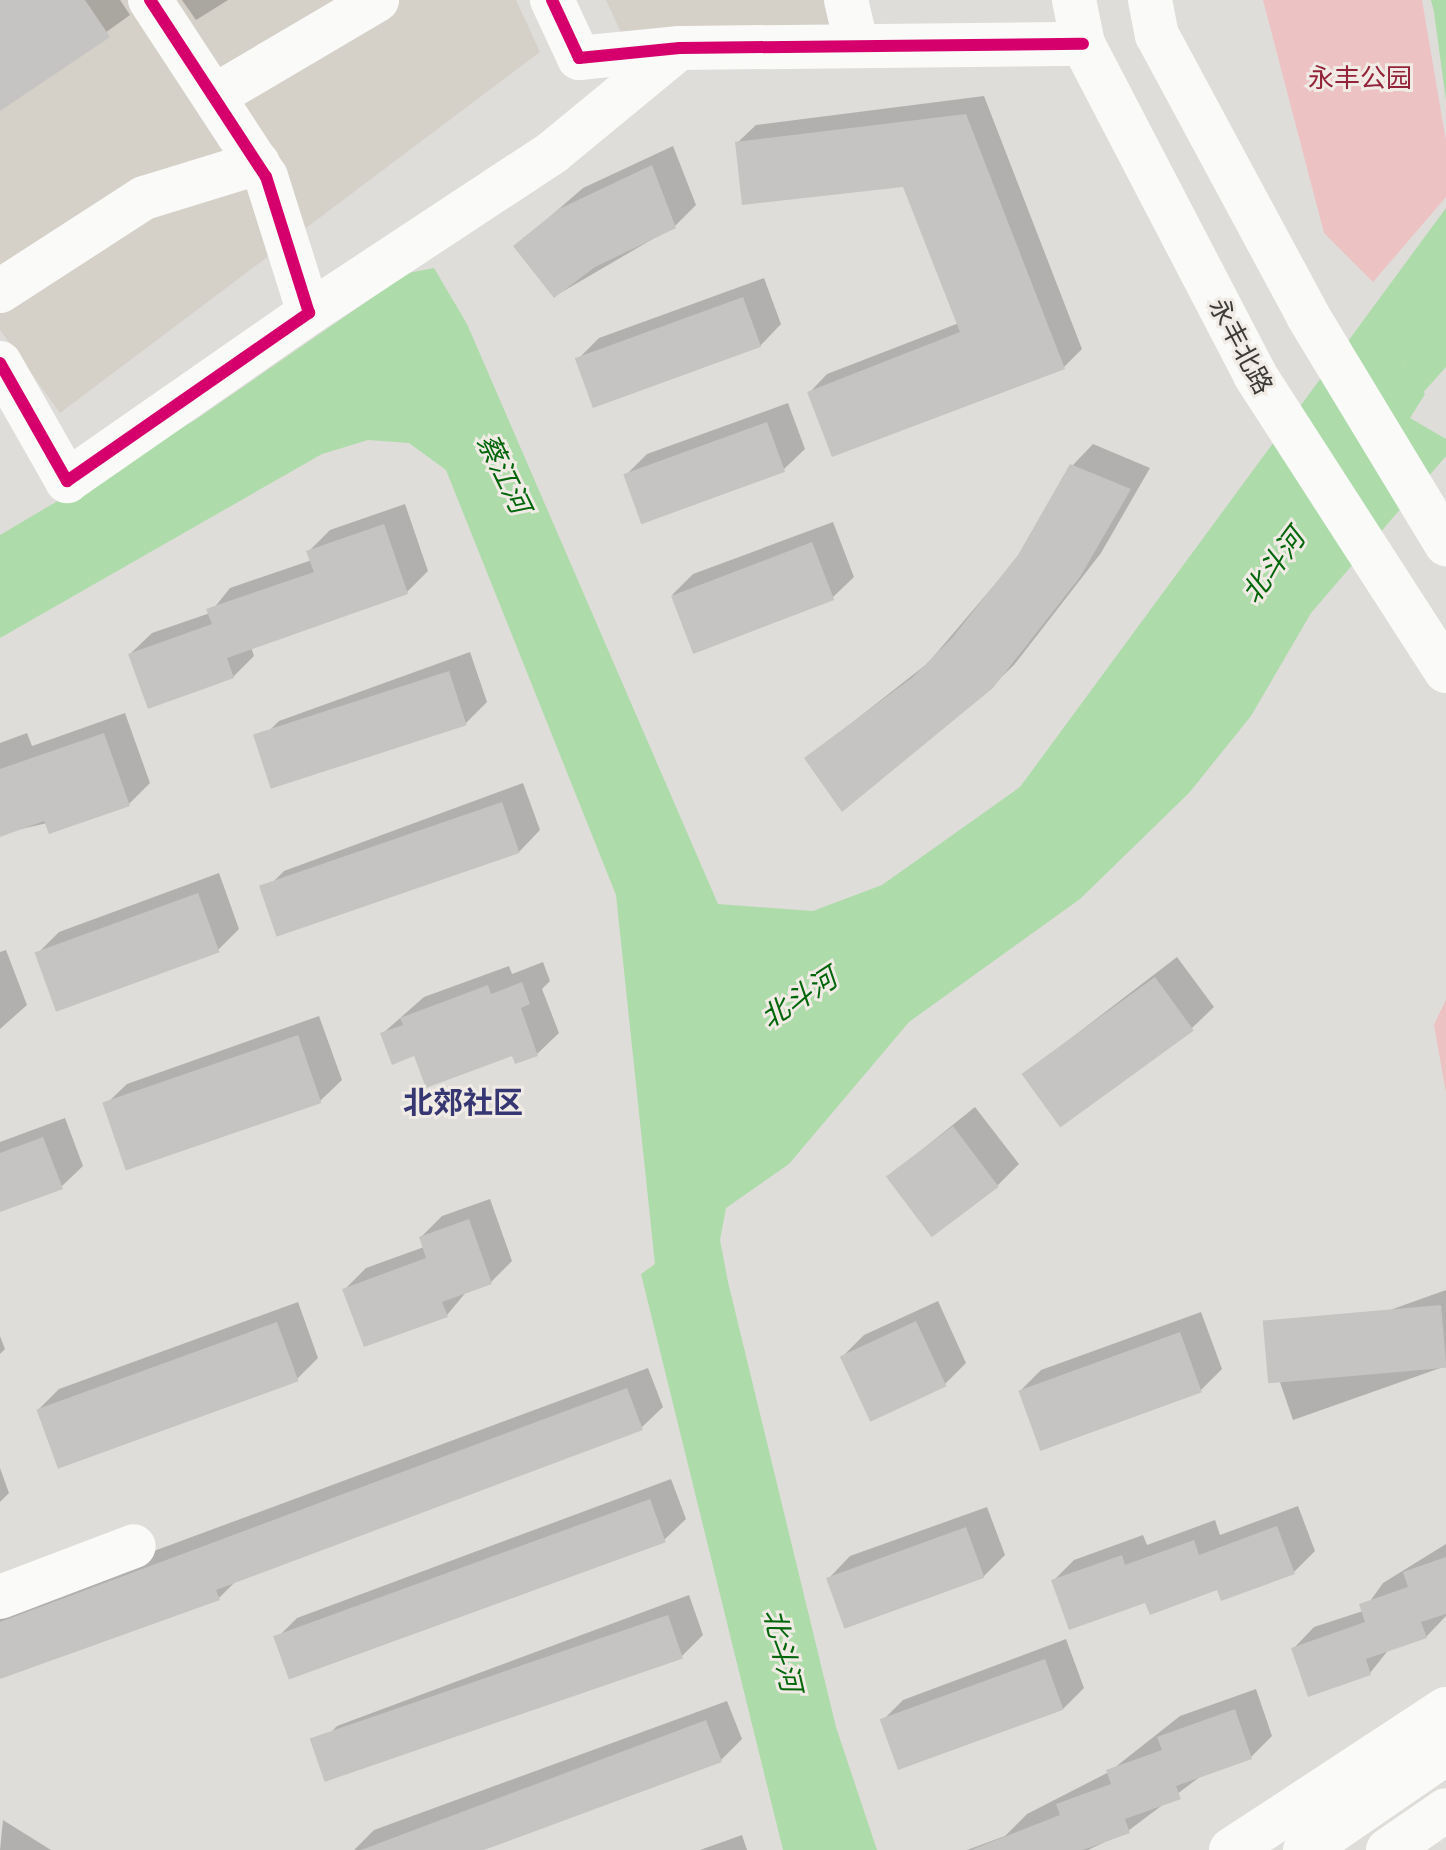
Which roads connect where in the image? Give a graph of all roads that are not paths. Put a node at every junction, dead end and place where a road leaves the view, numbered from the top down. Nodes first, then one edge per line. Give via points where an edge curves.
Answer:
1 (150, 0) edge
2 (377, 0) edge
3 (552, 0) edge
4 (846, 0) edge
5 (1074, 0) edge
6 (1150, 0) edge
7 (856, 43) junction
8 (1083, 44) junction
9 (680, 48) junction
10 (216, 95) junction
11 (258, 163) junction
12 (0, 291) edge
13 (309, 313) junction
14 (0, 363) edge
15 (1446, 544) edge
16 (1446, 671) edge
17 (134, 1546) dead end
18 (0, 1597) edge
19 (1446, 1709) edge
20 (1446, 1753) edge
21 (1446, 1810) edge
22 (1231, 1850) edge
23 (1305, 1850) edge
24 (1388, 1850) edge

1 - 10 street
2 - 10 street
3 - 9 street via 579,58
4 - 7 street
5 - 8 street, 永丰北路
6 - 15 street via 1157,35 1308,316
7 - 8 street
7 - 9 street
8 - 16 street, 永丰北路 via 1255,375 1394,601
9 - 13 street via 553,152
10 - 11 street
11 - 12 street via 144,198
11 - 13 street
13 - 14 street via 67,481
17 - 18 street
19 - 22 street
20 - 23 street
21 - 24 street

